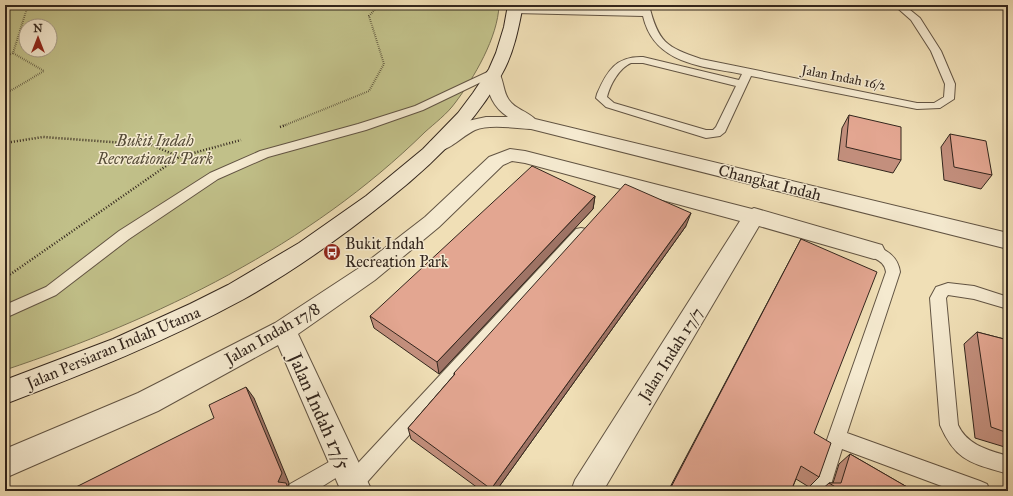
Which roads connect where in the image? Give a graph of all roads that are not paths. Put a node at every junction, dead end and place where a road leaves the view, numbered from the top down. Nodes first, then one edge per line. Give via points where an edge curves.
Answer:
1 (898, 5) edge
2 (515, 8) edge
3 (646, 9) edge
4 (748, 72) junction
5 (494, 73) junction
6 (743, 84) junction
7 (531, 123) junction
8 (437, 146) junction
9 (754, 216) junction
10 (589, 224) edge
11 (1008, 241) edge
12 (874, 251) joint
13 (1008, 303) edge
14 (5, 312) edge
15 (284, 330) junction
16 (5, 392) edge
17 (837, 438) junction
18 (5, 464) edge
19 (1008, 465) edge
20 (351, 479) edge
21 (297, 491) edge
22 (586, 491) edge
23 (819, 491) edge
24 (980, 491) edge

1 - 4 lane, Jalan Indah 16/2 via 915,18 936,51 950,84 949,99 936,106 917,106
2 - 3 lane
2 - 5 street, Jalan Persiaran Indah Utama via 506,46
3 - 4 lane, Jalan Indah 16/2 via 654,37 673,54
4 - 6 lane
5 - 7 street, Changkat Indah via 496,94 506,109
5 - 8 street, Jalan Persiaran Indah Utama via 469,109
5 - 14 lane via 419,108 264,154 214,176 124,235 51,291
6 - 6 lane via 721,129 716,133 706,134 610,105 601,98 602,90 624,62 633,60 643,60
7 - 8 street, Changkat Indah via 486,122 468,126
7 - 11 street, Changkat Indah
8 - 16 street, Jalan Persiaran Indah Utama via 389,190 306,249 243,288 166,327
9 - 12 street
9 - 15 street, Jalan Indah 17/8 via 622,188 525,157 510,155 496,161 432,222 367,274
9 - 22 street, Jalan Indah 17/7
10 - 20 lane
12 - 17 lane via 885,256 892,264 893,272
13 - 19 lane via 948,288 941,291 938,298 949,425 953,437 976,455
15 - 18 street, Jalan Indah 17/8 via 148,402
15 - 20 street, Jalan Indah 17/5
17 - 23 lane
17 - 24 lane
20 - 21 lane

